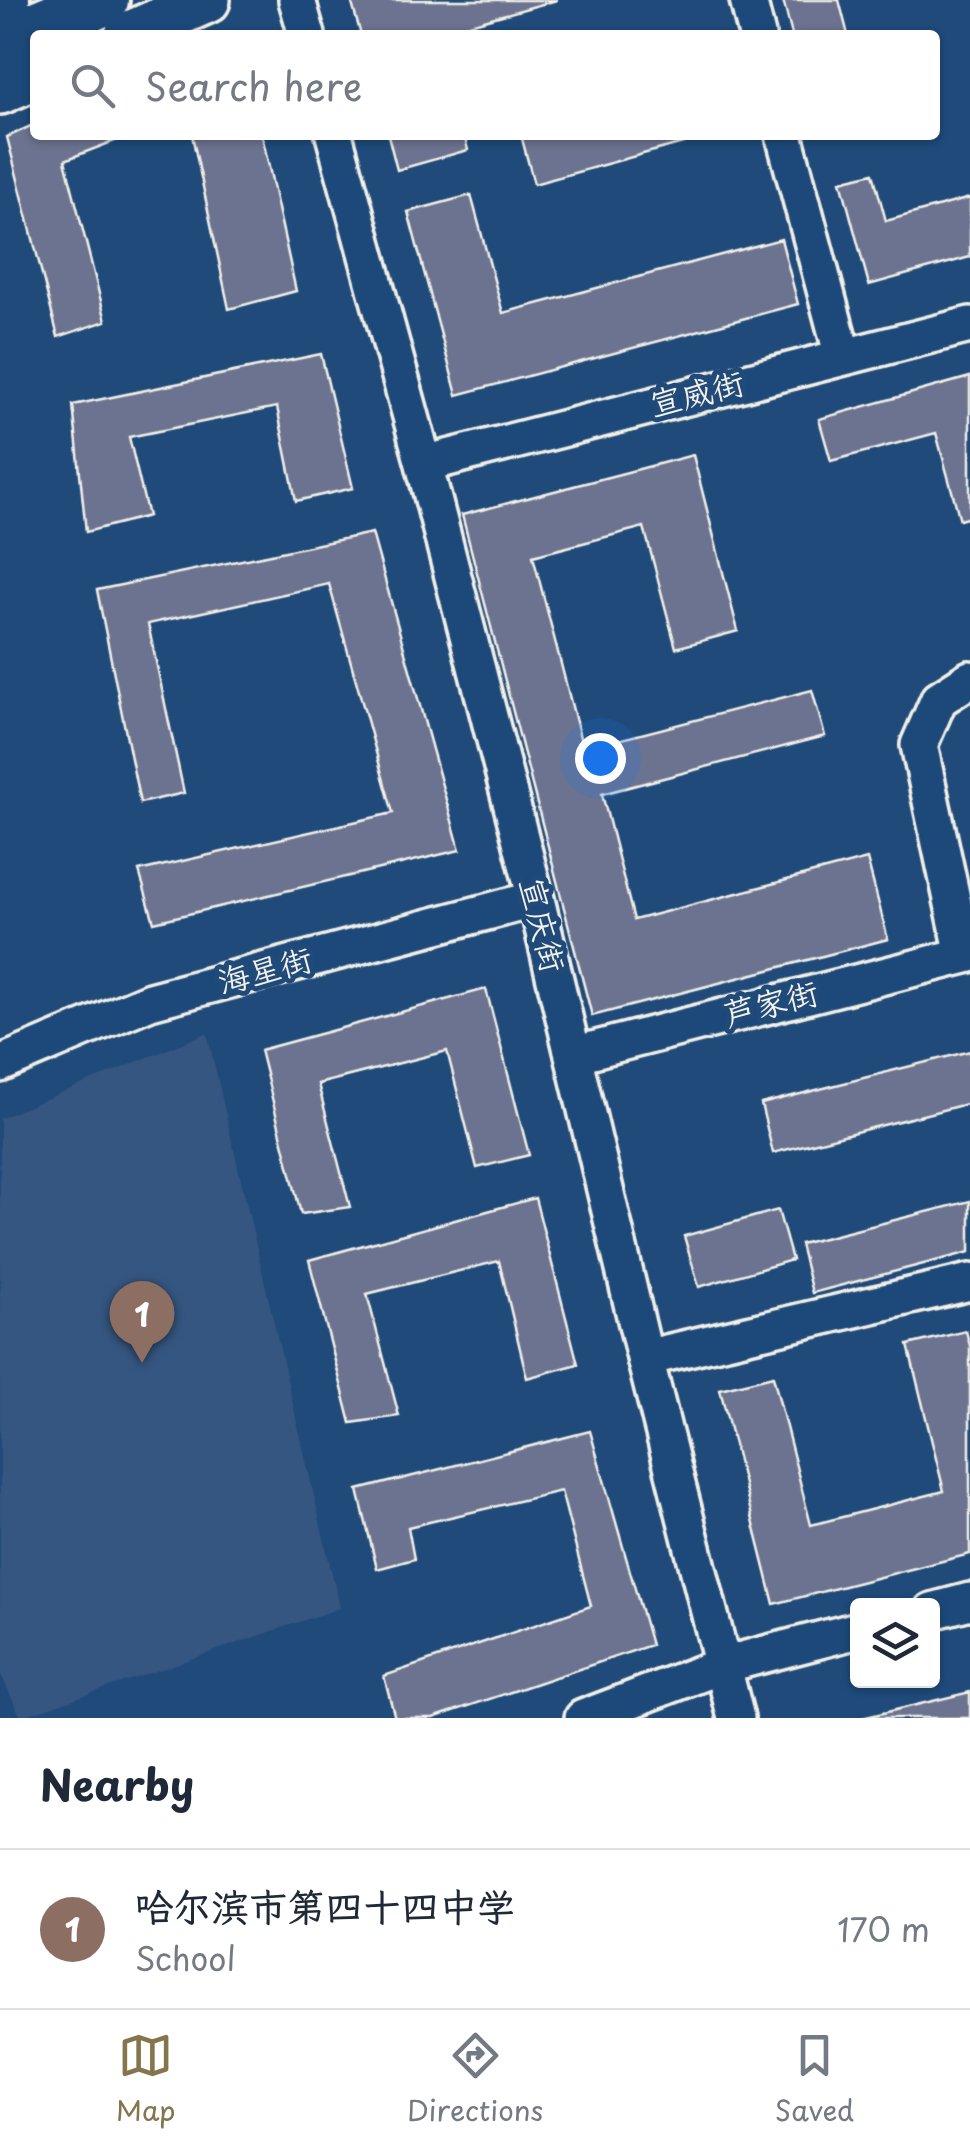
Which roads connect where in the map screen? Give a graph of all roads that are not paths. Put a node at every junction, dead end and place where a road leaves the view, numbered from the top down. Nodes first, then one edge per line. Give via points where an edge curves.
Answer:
1 (102, 0) edge
2 (207, 0) edge
3 (298, 0) edge
4 (748, 0) edge
5 (30, 30) edge
6 (31, 30) edge
7 (139, 30) edge
8 (306, 30) edge
9 (756, 30) edge
10 (0, 43) edge
11 (30, 78) edge
12 (0, 91) edge
13 (335, 140) edge
14 (785, 140) edge
15 (970, 325) edge
16 (842, 357) junction
17 (424, 464) junction
18 (970, 679) edge
19 (536, 899) junction
20 (967, 954) edge
21 (573, 1055) junction
22 (0, 1064) edge
23 (970, 1282) edge
24 (644, 1358) junction
25 (970, 1602) edge
26 (940, 1609) edge
27 (850, 1632) edge
28 (722, 1665) junction
29 (584, 1718) edge
30 (736, 1718) edge

1 - 6 highway
2 - 7 main road
3 - 8 street
4 - 9 street
5 - 10 highway
11 - 12 main road
13 - 17 street, 宣庆街
14 - 16 street
15 - 16 street, 宣威街
16 - 17 street, 宣威街
17 - 19 street, 宣庆街
18 - 20 street via 939,699 920,745
19 - 21 street, 宣庆街
19 - 22 street, 海星街 via 150,1001
20 - 21 street, 芦家街
21 - 24 street, 宣庆街
23 - 24 street
24 - 28 street, 宣庆街
25 - 26 street
27 - 28 street
28 - 29 street
28 - 30 street, 宣庆街

